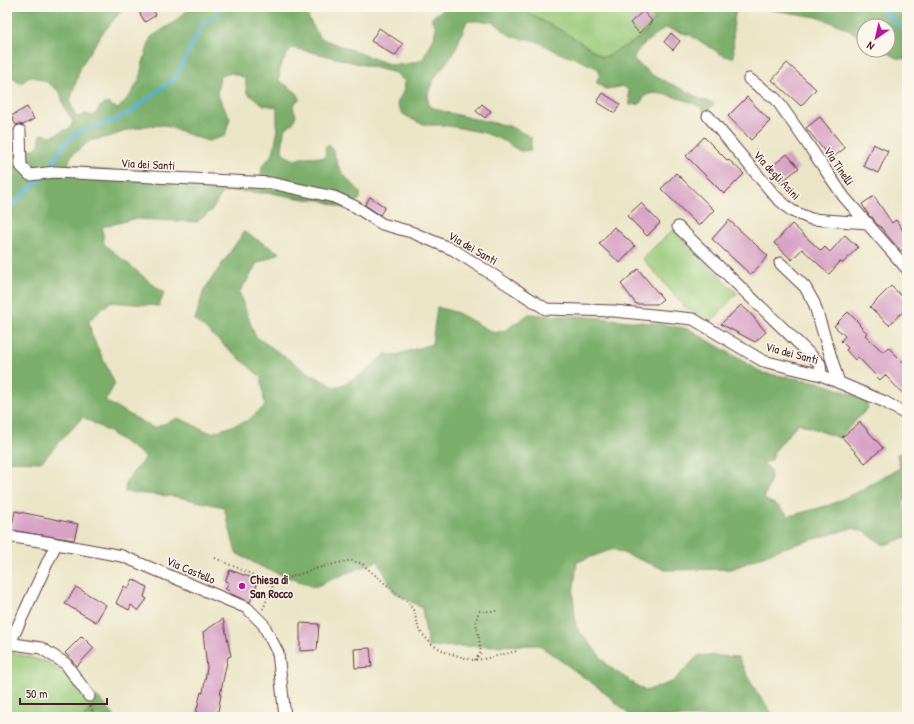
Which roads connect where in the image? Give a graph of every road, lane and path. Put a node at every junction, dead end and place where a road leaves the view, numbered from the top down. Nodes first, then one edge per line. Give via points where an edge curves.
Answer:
1 (749, 79) dead end
2 (708, 116) dead end
3 (20, 131) dead end
4 (868, 223) junction
5 (678, 227) dead end
6 (780, 263) dead end
7 (907, 269) edge
8 (821, 375) junction
9 (839, 383) junction
10 (907, 415) edge
11 (7, 536) edge
12 (56, 544) junction
13 (215, 558) dead end
14 (272, 587) junction
15 (498, 611) dead end
16 (259, 620) junction
17 (9, 643) edge
18 (517, 651) dead end
19 (475, 660) junction
20 (89, 696) dead end
21 (285, 717) edge

1 - 4 street, Via Tinelli via 776,100 844,197
2 - 4 street, Via degli Asini via 776,196 792,211 811,219
3 - 8 street, Via dei Santi via 21,166 30,175 55,172 271,183 334,197 356,207 382,224 411,232 454,250 546,309 614,311 693,319 763,361
4 - 7 street, Via Tinelli
5 - 8 street via 820,364
6 - 9 street via 805,287 814,303
8 - 9 street, Via dei Santi
9 - 10 street, Via dei Santi via 885,402
11 - 12 street, Via Castello
12 - 16 street, Via Castello via 122,556 247,608
12 - 17 street
13 - 14 path via 267,581
14 - 16 path
14 - 19 path via 295,576 343,562 361,563 408,603 414,611 419,630 432,644 445,652
15 - 19 path via 479,611 476,621 481,652
16 - 21 street, Via Castello via 278,653
17 - 20 street via 41,648 66,664
18 - 19 path

